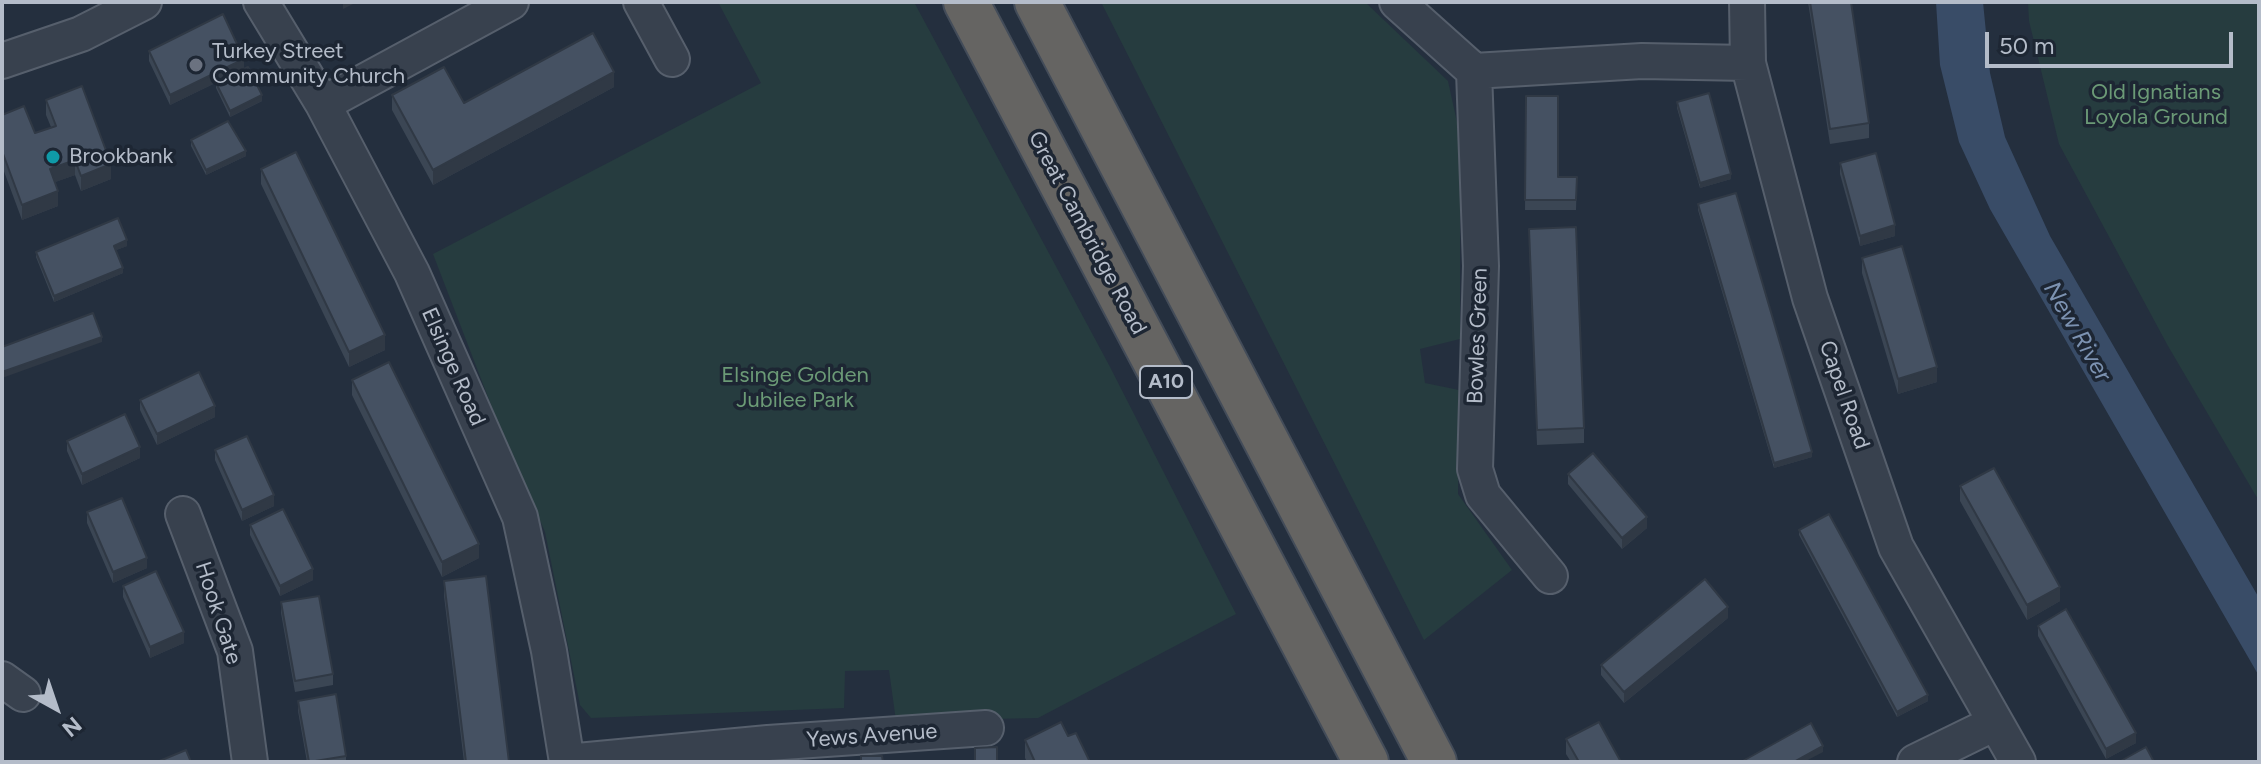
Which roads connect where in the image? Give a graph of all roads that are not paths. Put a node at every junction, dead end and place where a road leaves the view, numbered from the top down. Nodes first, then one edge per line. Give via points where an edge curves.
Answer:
1 (144, 2) edge
2 (261, 2) edge
3 (511, 2) edge
4 (641, 2) edge
5 (966, 2) edge
6 (1037, 2) edge
7 (1397, 2) edge
8 (1747, 2) edge
9 (672, 59) dead end
10 (2, 61) edge
11 (1748, 63) junction
12 (1474, 71) junction
13 (323, 104) junction
14 (183, 514) dead end
15 (1550, 576) dead end
16 (1995, 723) junction
17 (986, 728) dead end
18 (250, 762) edge
19 (567, 762) edge
20 (1366, 762) edge
21 (1434, 762) edge
22 (1915, 762) edge
23 (2018, 762) edge

1 - 10 street via 81,34
2 - 13 street, Elsinge Road
3 - 13 street
4 - 9 street
5 - 20 highway, Great Cambridge Road / A10
6 - 21 highway, A10
7 - 12 street
8 - 11 street, Capel Road
11 - 12 street via 1642,61
11 - 16 street, Capel Road via 1810,298 1896,547
12 - 15 street, Bowles Green via 1481,266 1475,469 1483,495
13 - 19 street, Elsinge Road via 412,273 520,517
14 - 18 street, Hook Gate via 235,651
16 - 22 street
16 - 23 street, Capel Road
17 - 19 street, Yews Avenue

